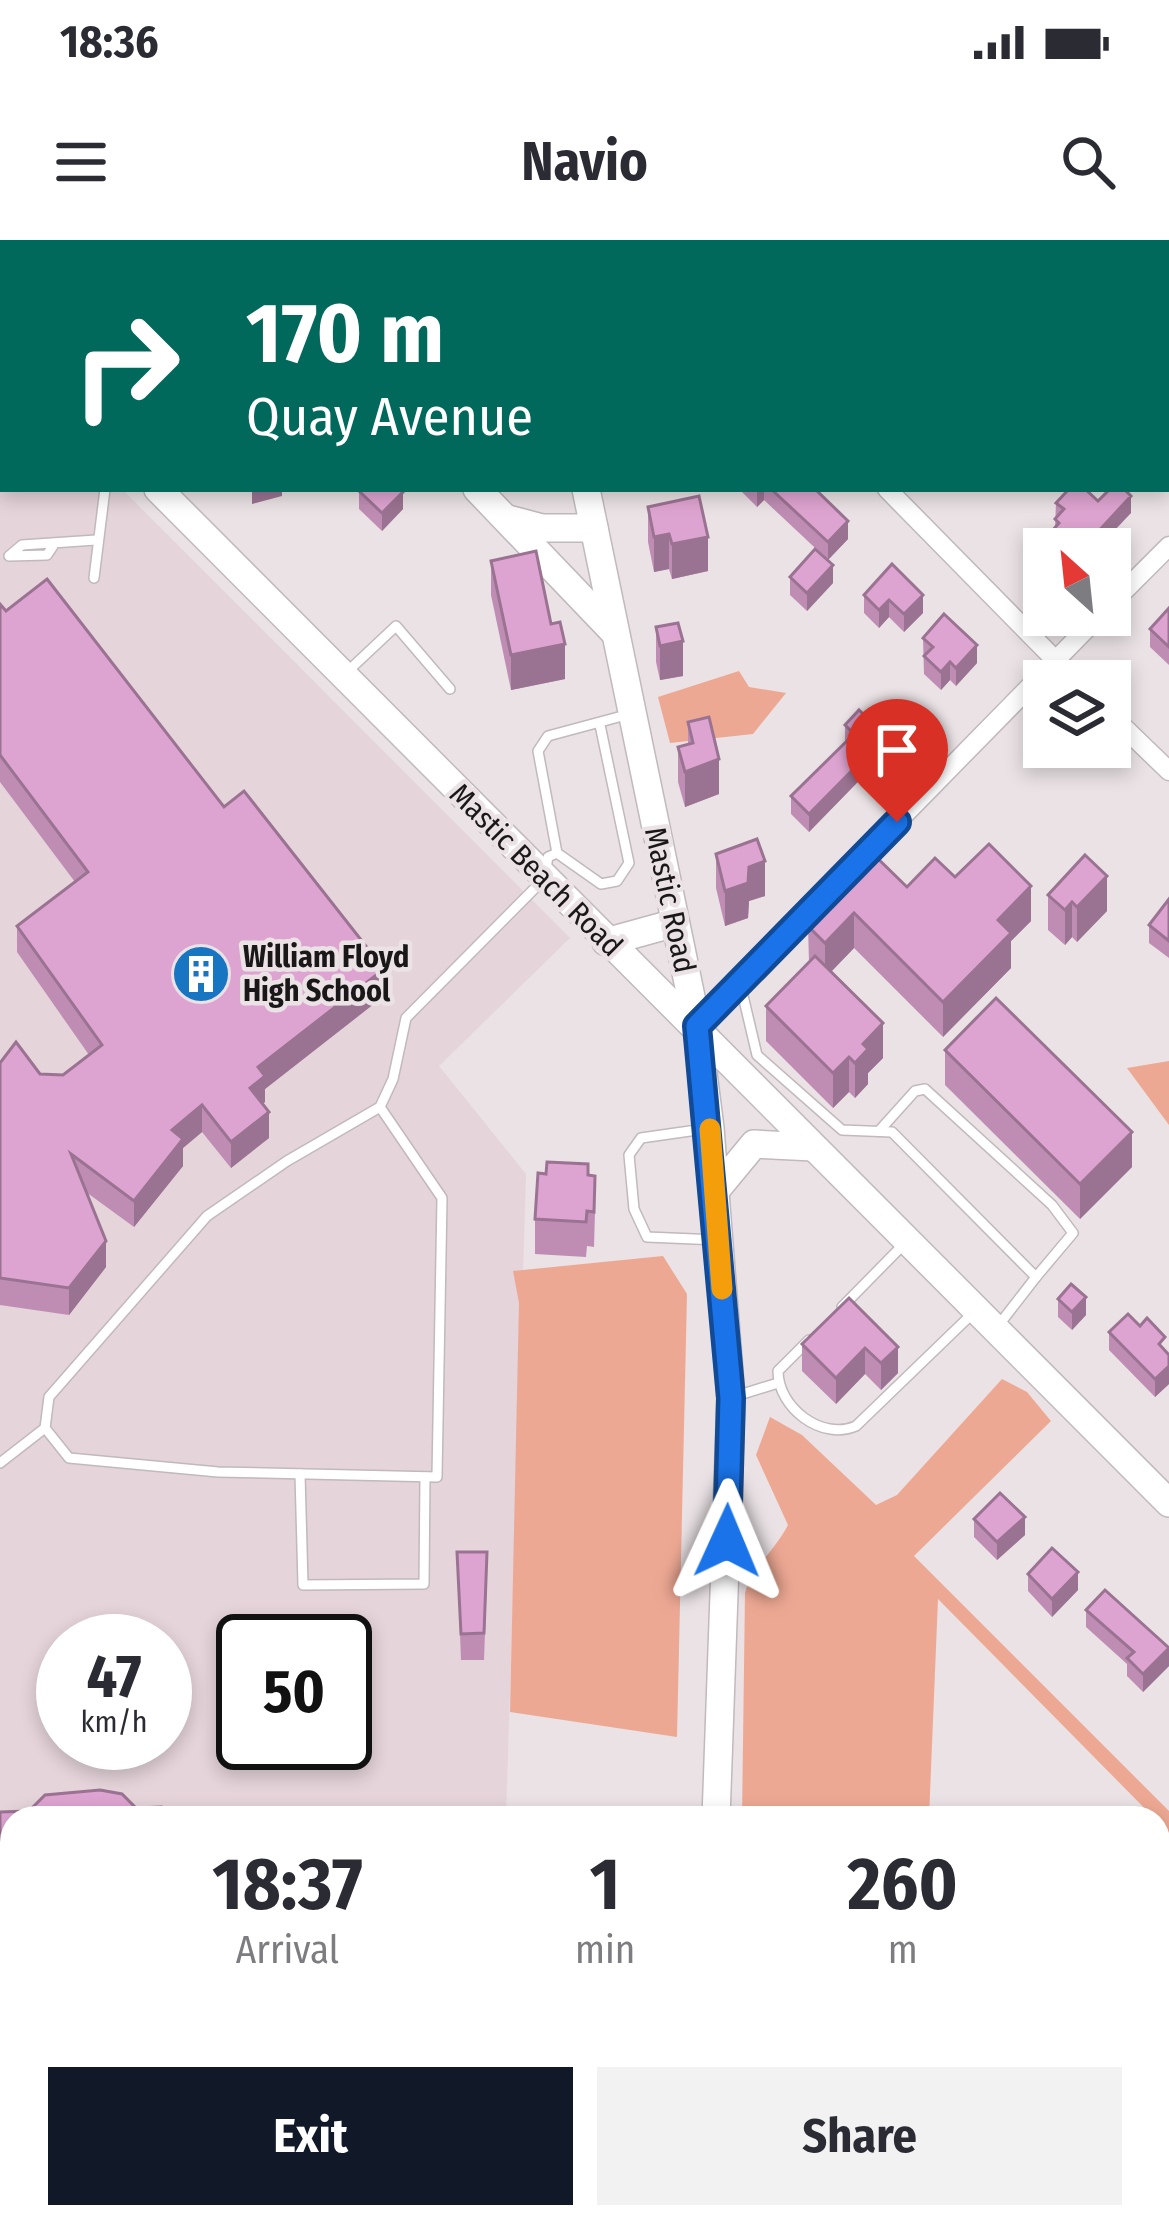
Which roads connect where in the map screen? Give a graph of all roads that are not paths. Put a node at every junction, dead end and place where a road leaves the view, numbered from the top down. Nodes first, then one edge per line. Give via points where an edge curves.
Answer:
1 (104, 492) edge
2 (161, 492) edge
3 (480, 492) edge
4 (587, 492) edge
5 (890, 492) edge
6 (508, 519) junction
7 (594, 528) junction
8 (96, 540) junction
9 (53, 546) dead end
10 (1169, 546) edge
11 (94, 578) dead end
12 (1131, 584) edge
13 (616, 635) junction
14 (1079, 636) edge
15 (1053, 660) edge
16 (1055, 660) edge
17 (343, 675) junction
18 (450, 688) dead end
19 (1023, 693) edge
20 (631, 714) junction
21 (600, 725) junction
22 (1131, 734) edge
23 (1169, 771) edge
24 (557, 853) junction
25 (544, 879) junction
26 (675, 923) junction
27 (606, 942) junction
28 (740, 983) junction
29 (697, 1026) junction
30 (380, 1107) junction
31 (710, 1128) junction
32 (842, 1130) junction
33 (879, 1131) junction
34 (814, 1149) junction
35 (716, 1190) junction
36 (910, 1239) junction
37 (719, 1240) junction
38 (1036, 1277) junction
39 (986, 1320) junction
40 (778, 1383) junction
41 (731, 1398) junction
42 (45, 1429) junction
43 (0, 1463) edge
44 (300, 1474) junction
45 (424, 1477) junction
46 (1169, 1503) edge
47 (716, 1806) edge

1 - 8 lane
2 - 17 street, Mastic Beach Road
3 - 6 street
4 - 7 street, Mastic Road
5 - 15 street
6 - 7 street via 542,529
6 - 13 street
7 - 13 street, Mastic Road
8 - 9 lane
8 - 11 lane
10 - 12 street
13 - 20 street, Mastic Road
14 - 16 street
17 - 18 lane via 396,626
17 - 25 street, Mastic Beach Road
19 - 28 street
20 - 21 lane
20 - 26 street, Mastic Road
21 - 24 lane via 548,736 538,751
21 - 24 lane via 629,863 617,881 601,884
22 - 23 street
24 - 25 lane via 548,857
25 - 27 street, Mastic Beach Road
25 - 30 lane via 406,1018
26 - 27 street
26 - 29 street, Mastic Road
27 - 29 street, Mastic Beach Road
28 - 29 street
28 - 32 lane via 758,1055
29 - 31 street, Mastic Road
29 - 34 street, Mastic Beach Road
30 - 42 lane via 207,1216 49,1397
30 - 45 lane via 442,1198 436,1477
31 - 35 street, Mastic Road
31 - 37 lane via 641,1138 628,1155 634,1209 647,1237
32 - 33 lane
32 - 34 lane
33 - 38 lane via 892,1132
33 - 38 lane via 925,1089 1022,1176 1073,1233
34 - 35 street via 754,1144
34 - 36 street, Mastic Beach Road
35 - 37 street, Mastic Road
36 - 39 street, Mastic Beach Road
36 - 40 lane via 778,1371
37 - 41 street, Mastic Road
38 - 39 lane
39 - 40 lane via 841,1433 818,1429
39 - 46 street, Mastic Beach Road
40 - 41 lane
41 - 47 street, Mastic Road
42 - 43 lane
42 - 44 lane via 69,1458
44 - 45 lane
44 - 45 lane via 303,1585 424,1584

